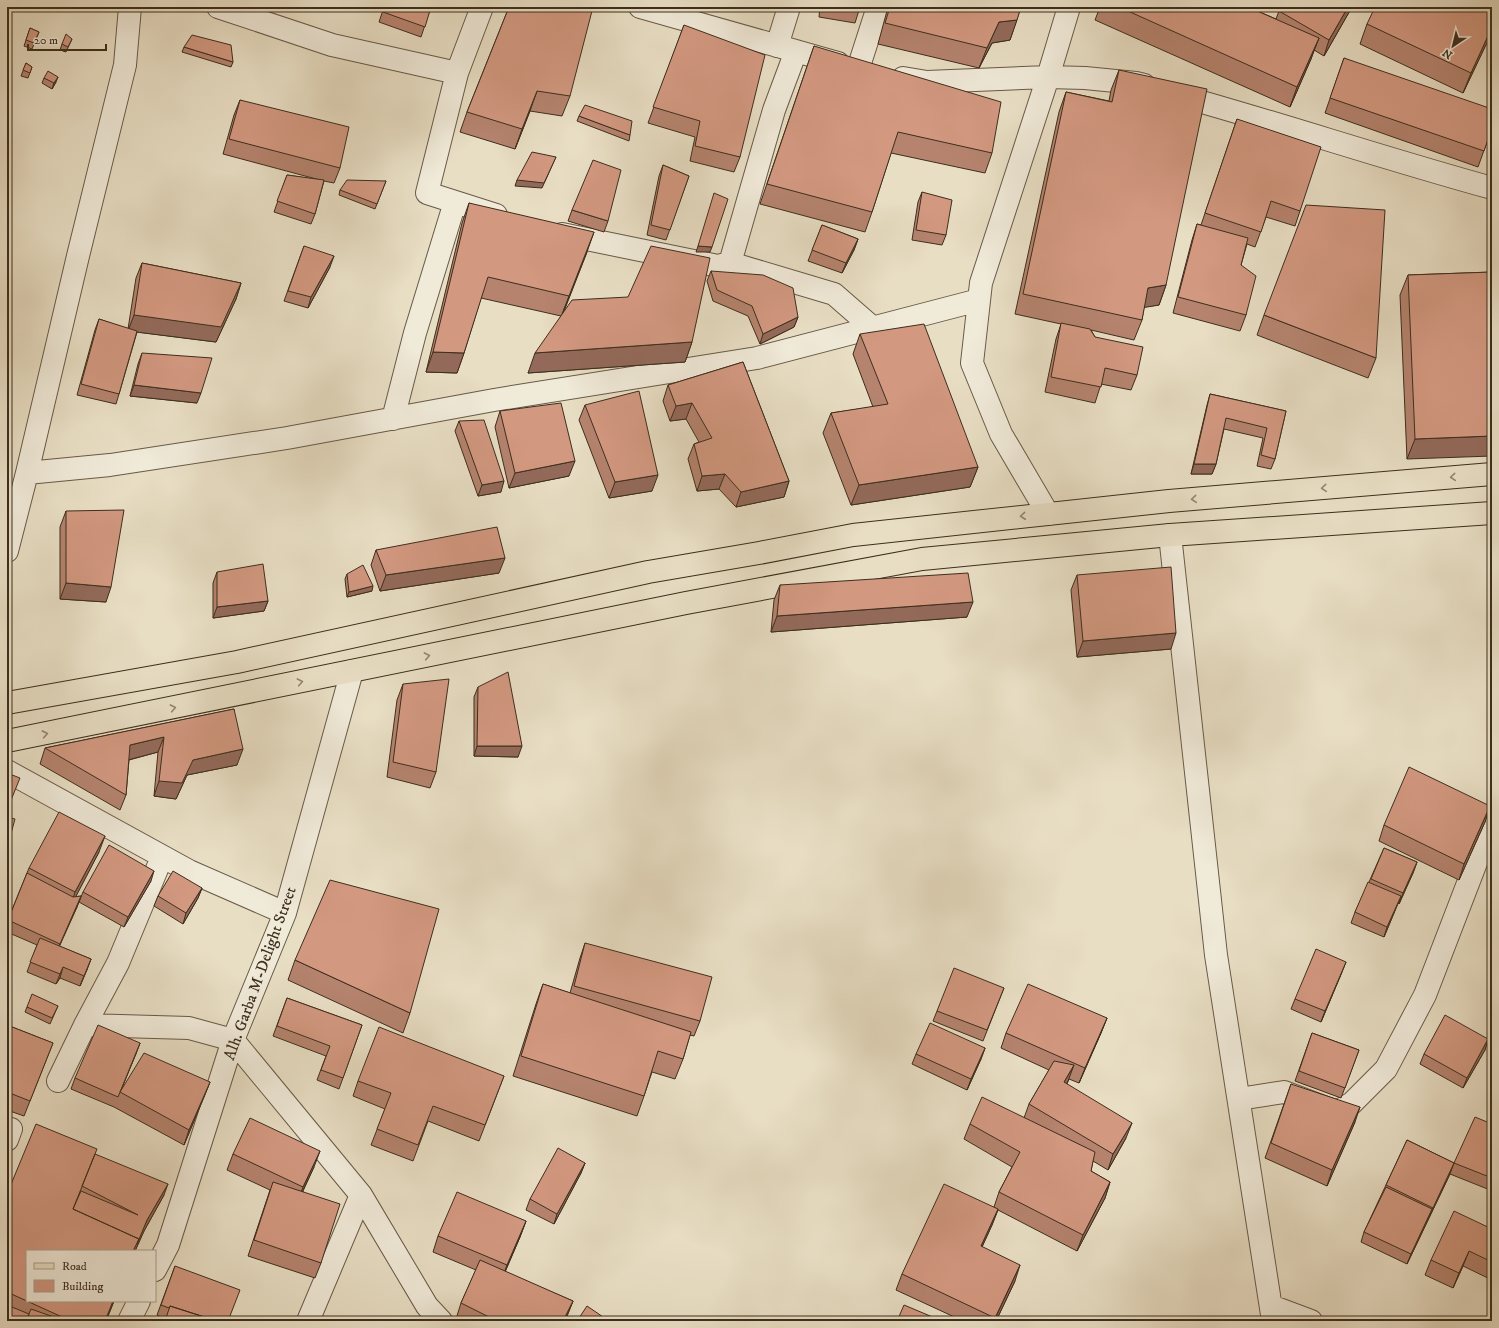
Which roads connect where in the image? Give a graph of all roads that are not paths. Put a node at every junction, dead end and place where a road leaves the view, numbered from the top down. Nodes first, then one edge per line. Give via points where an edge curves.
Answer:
1 (130, 7) edge
2 (218, 7) edge
3 (482, 7) edge
4 (640, 7) edge
5 (789, 7) edge
6 (878, 7) edge
7 (1069, 7) edge
8 (786, 48) junction
9 (871, 71) junction
10 (457, 73) junction
11 (1048, 77) junction
12 (1492, 188) edge
13 (455, 202) junction
14 (514, 222) edge
15 (544, 230) edge
16 (730, 263) junction
17 (979, 300) junction
18 (873, 328) junction
19 (392, 419) junction
20 (27, 473) junction
21 (1492, 474) edge
22 (1492, 513) edge
23 (1048, 514) junction
24 (1170, 535) junction
25 (7, 551) edge
26 (352, 671) junction
27 (7, 703) edge
28 (7, 741) edge
29 (7, 771) edge
30 (1492, 821) edge
31 (162, 857) junction
32 (285, 913) junction
33 (85, 1025) junction
34 (233, 1040) junction
35 (58, 1082) dead end
36 (1239, 1099) junction
37 (361, 1195) junction
38 (156, 1268) edge
39 (138, 1302) edge
40 (1272, 1314) edge
41 (129, 1321) edge
42 (308, 1321) edge
43 (441, 1321) edge
44 (1311, 1321) edge

1 - 20 street via 125,65
2 - 10 street via 332,45
3 - 10 street
4 - 8 street
5 - 8 street
6 - 9 street
7 - 11 street
8 - 9 street
8 - 16 street via 774,110
9 - 11 street via 927,82
10 - 13 street via 427,193
11 - 12 street via 1136,83
11 - 17 street via 981,282
13 - 14 street
13 - 19 street via 414,333
15 - 16 street via 718,266
16 - 18 street via 834,294
17 - 18 street
17 - 23 street via 972,363 1002,434
18 - 19 street via 757,358
19 - 20 street via 110,465
20 - 25 street
21 -> 23 main road via 1169,501
22 - 24 main road
23 -> 27 main road via 853,535 648,572 237,662
26 -> 24 main road via 922,559
24 - 36 street via 1216,955
28 -> 26 main road
26 - 32 street, Alh. Garba M-Delight Street
29 - 31 street
30 - 36 street via 1425,994 1386,1069 1352,1104 1337,1112 1284,1092
31 - 32 street
31 - 33 street via 118,963
32 - 34 street, Alh. Garba M-Delight Street
33 - 34 street via 188,1028
33 - 35 street
34 - 37 street
34 - 38 street, Alh. Garba M-Delight Street via 168,1245
36 - 40 street
37 - 42 street
37 - 43 street via 427,1306
39 - 41 street
40 - 44 street

